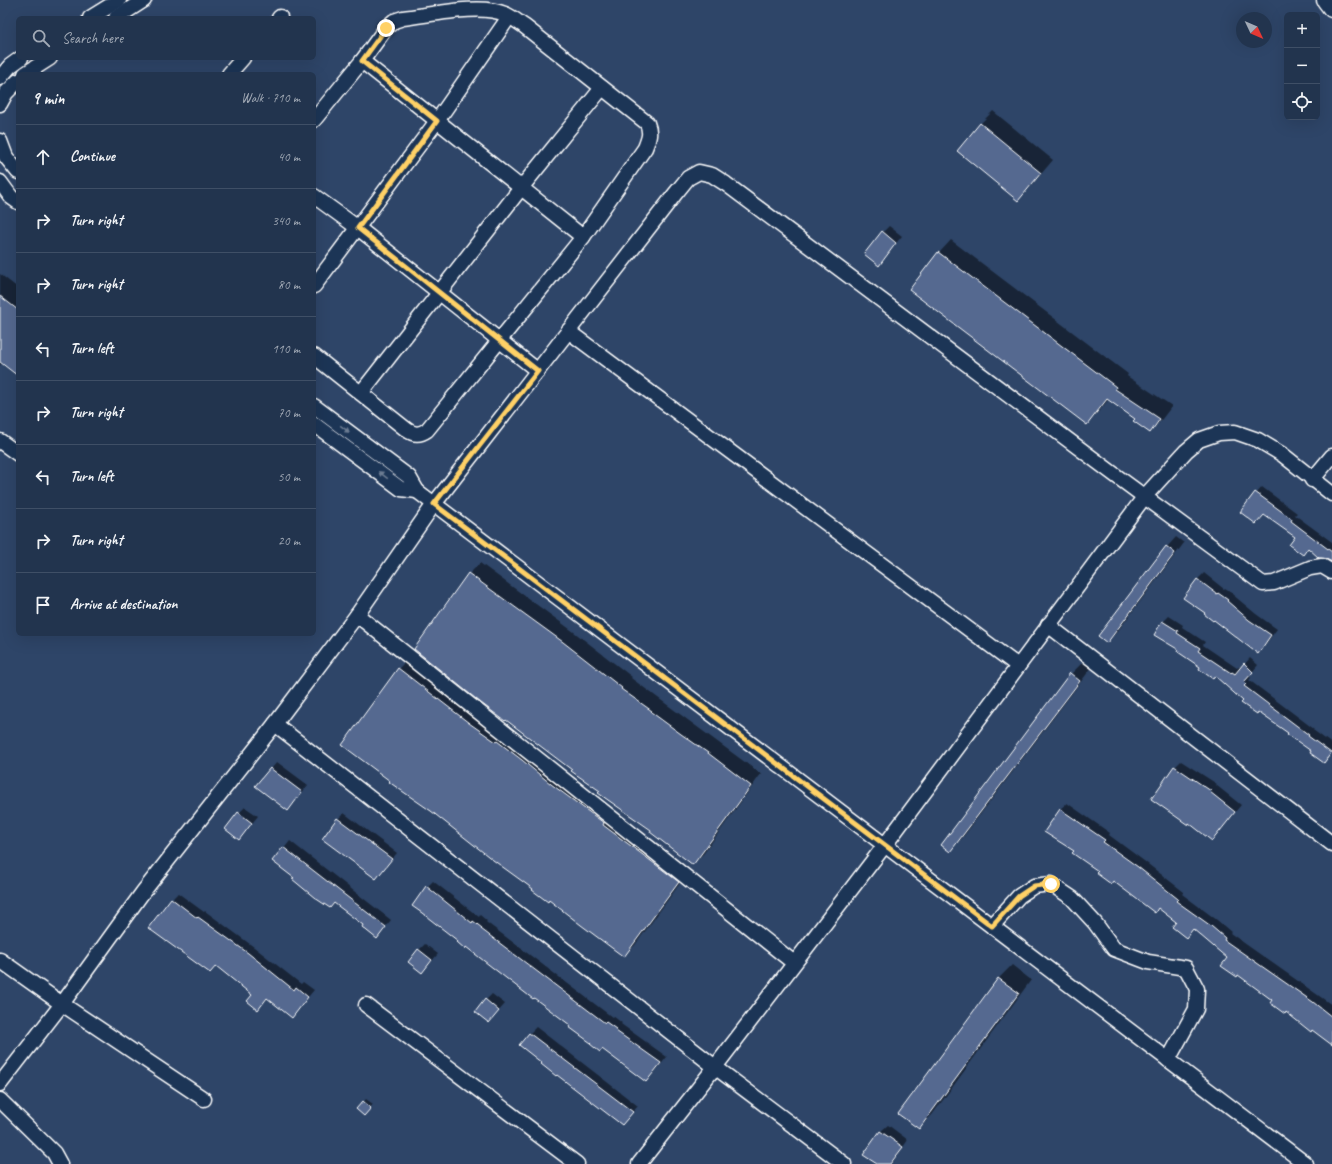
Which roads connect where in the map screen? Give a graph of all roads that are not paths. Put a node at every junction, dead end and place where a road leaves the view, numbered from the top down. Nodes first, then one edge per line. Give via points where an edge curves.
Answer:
1 (119, 0) edge
2 (144, 0) edge
3 (1326, 0) edge
4 (1332, 8) edge
5 (93, 16) edge
6 (119, 16) edge
7 (509, 17) junction
8 (47, 60) edge
9 (242, 60) edge
10 (362, 61) junction
11 (11, 63) edge
12 (22, 72) edge
13 (28, 72) edge
14 (231, 72) edge
15 (0, 78) edge
16 (16, 83) edge
17 (602, 88) junction
18 (0, 104) edge
19 (316, 118) edge
20 (437, 121) junction
21 (0, 141) edge
22 (16, 170) edge
23 (0, 182) edge
24 (521, 188) junction
25 (316, 197) edge
26 (16, 201) edge
27 (358, 228) junction
28 (583, 237) junction
29 (316, 283) edge
30 (440, 293) junction
31 (568, 331) junction
32 (500, 340) junction
33 (316, 358) edge
34 (538, 371) junction
35 (362, 393) junction
36 (316, 407) edge
37 (316, 425) edge
38 (0, 441) edge
39 (16, 453) edge
40 (1332, 456) edge
41 (1312, 480) junction
42 (417, 491) junction
43 (1332, 494) edge
44 (1145, 496) junction
45 (434, 504) junction
46 (1332, 572) edge
47 (357, 615) junction
48 (1048, 626) junction
49 (1018, 666) junction
50 (275, 724) junction
51 (885, 844) junction
52 (1332, 844) edge
53 (992, 926) junction
54 (1, 963) edge
55 (794, 963) junction
56 (62, 1004) junction
57 (366, 1005) dead end
58 (1168, 1060) junction
59 (715, 1067) junction
60 (0, 1084) edge
61 (204, 1099) dead end
62 (0, 1100) edge
63 (60, 1164) edge
64 (577, 1164) edge
65 (639, 1164) edge
66 (844, 1164) edge
67 (1306, 1164) edge

1 - 5 street
2 - 6 street
3 - 4 main road
7 - 10 street via 489,10 472,9 403,18 386,28
7 - 17 street
7 - 20 street
8 - 13 street
9 - 14 street
10 - 19 street
10 - 20 street
11 - 12 street
11 - 15 street
16 - 18 street
17 - 24 street
17 - 28 street via 647,123 650,130 649,139
20 - 24 street
20 - 27 street
21 - 22 street via 6,157
23 - 26 street
24 - 28 street
24 - 30 street
25 - 27 street
27 - 29 street
27 - 30 street
28 - 32 street
30 - 32 street
30 - 35 street
31 - 34 street
31 - 44 street via 688,178 699,172 712,175
31 - 49 street
32 - 34 street
32 - 35 street via 423,433 417,435 407,430
33 - 35 street
34 - 45 street
36 -> 42 street via 409,477
42 -> 37 street via 401,489
38 - 39 street
40 - 41 street
41 - 43 street
41 - 44 street via 1258,440 1235,432 1219,433 1199,440 1186,451
42 - 45 street
44 - 46 street via 1263,584 1274,583 1310,568 1322,566
44 - 48 street
45 - 47 street
45 - 51 street
47 - 50 street
47 - 55 street
48 - 49 street
48 - 52 street
49 - 51 street
50 - 56 street via 143,892
50 - 59 street
51 - 53 street
51 - 55 street
53 - 58 street
53 - 58 street via 1019,896 1034,886 1051,884 1072,898 1114,949 1148,962 1186,968 1197,989 1196,1009
54 - 56 street
55 - 59 street
56 - 60 street
56 - 61 street
57 - 64 street
58 - 67 street
59 - 65 street
59 - 66 street
62 - 63 street via 54,1153

